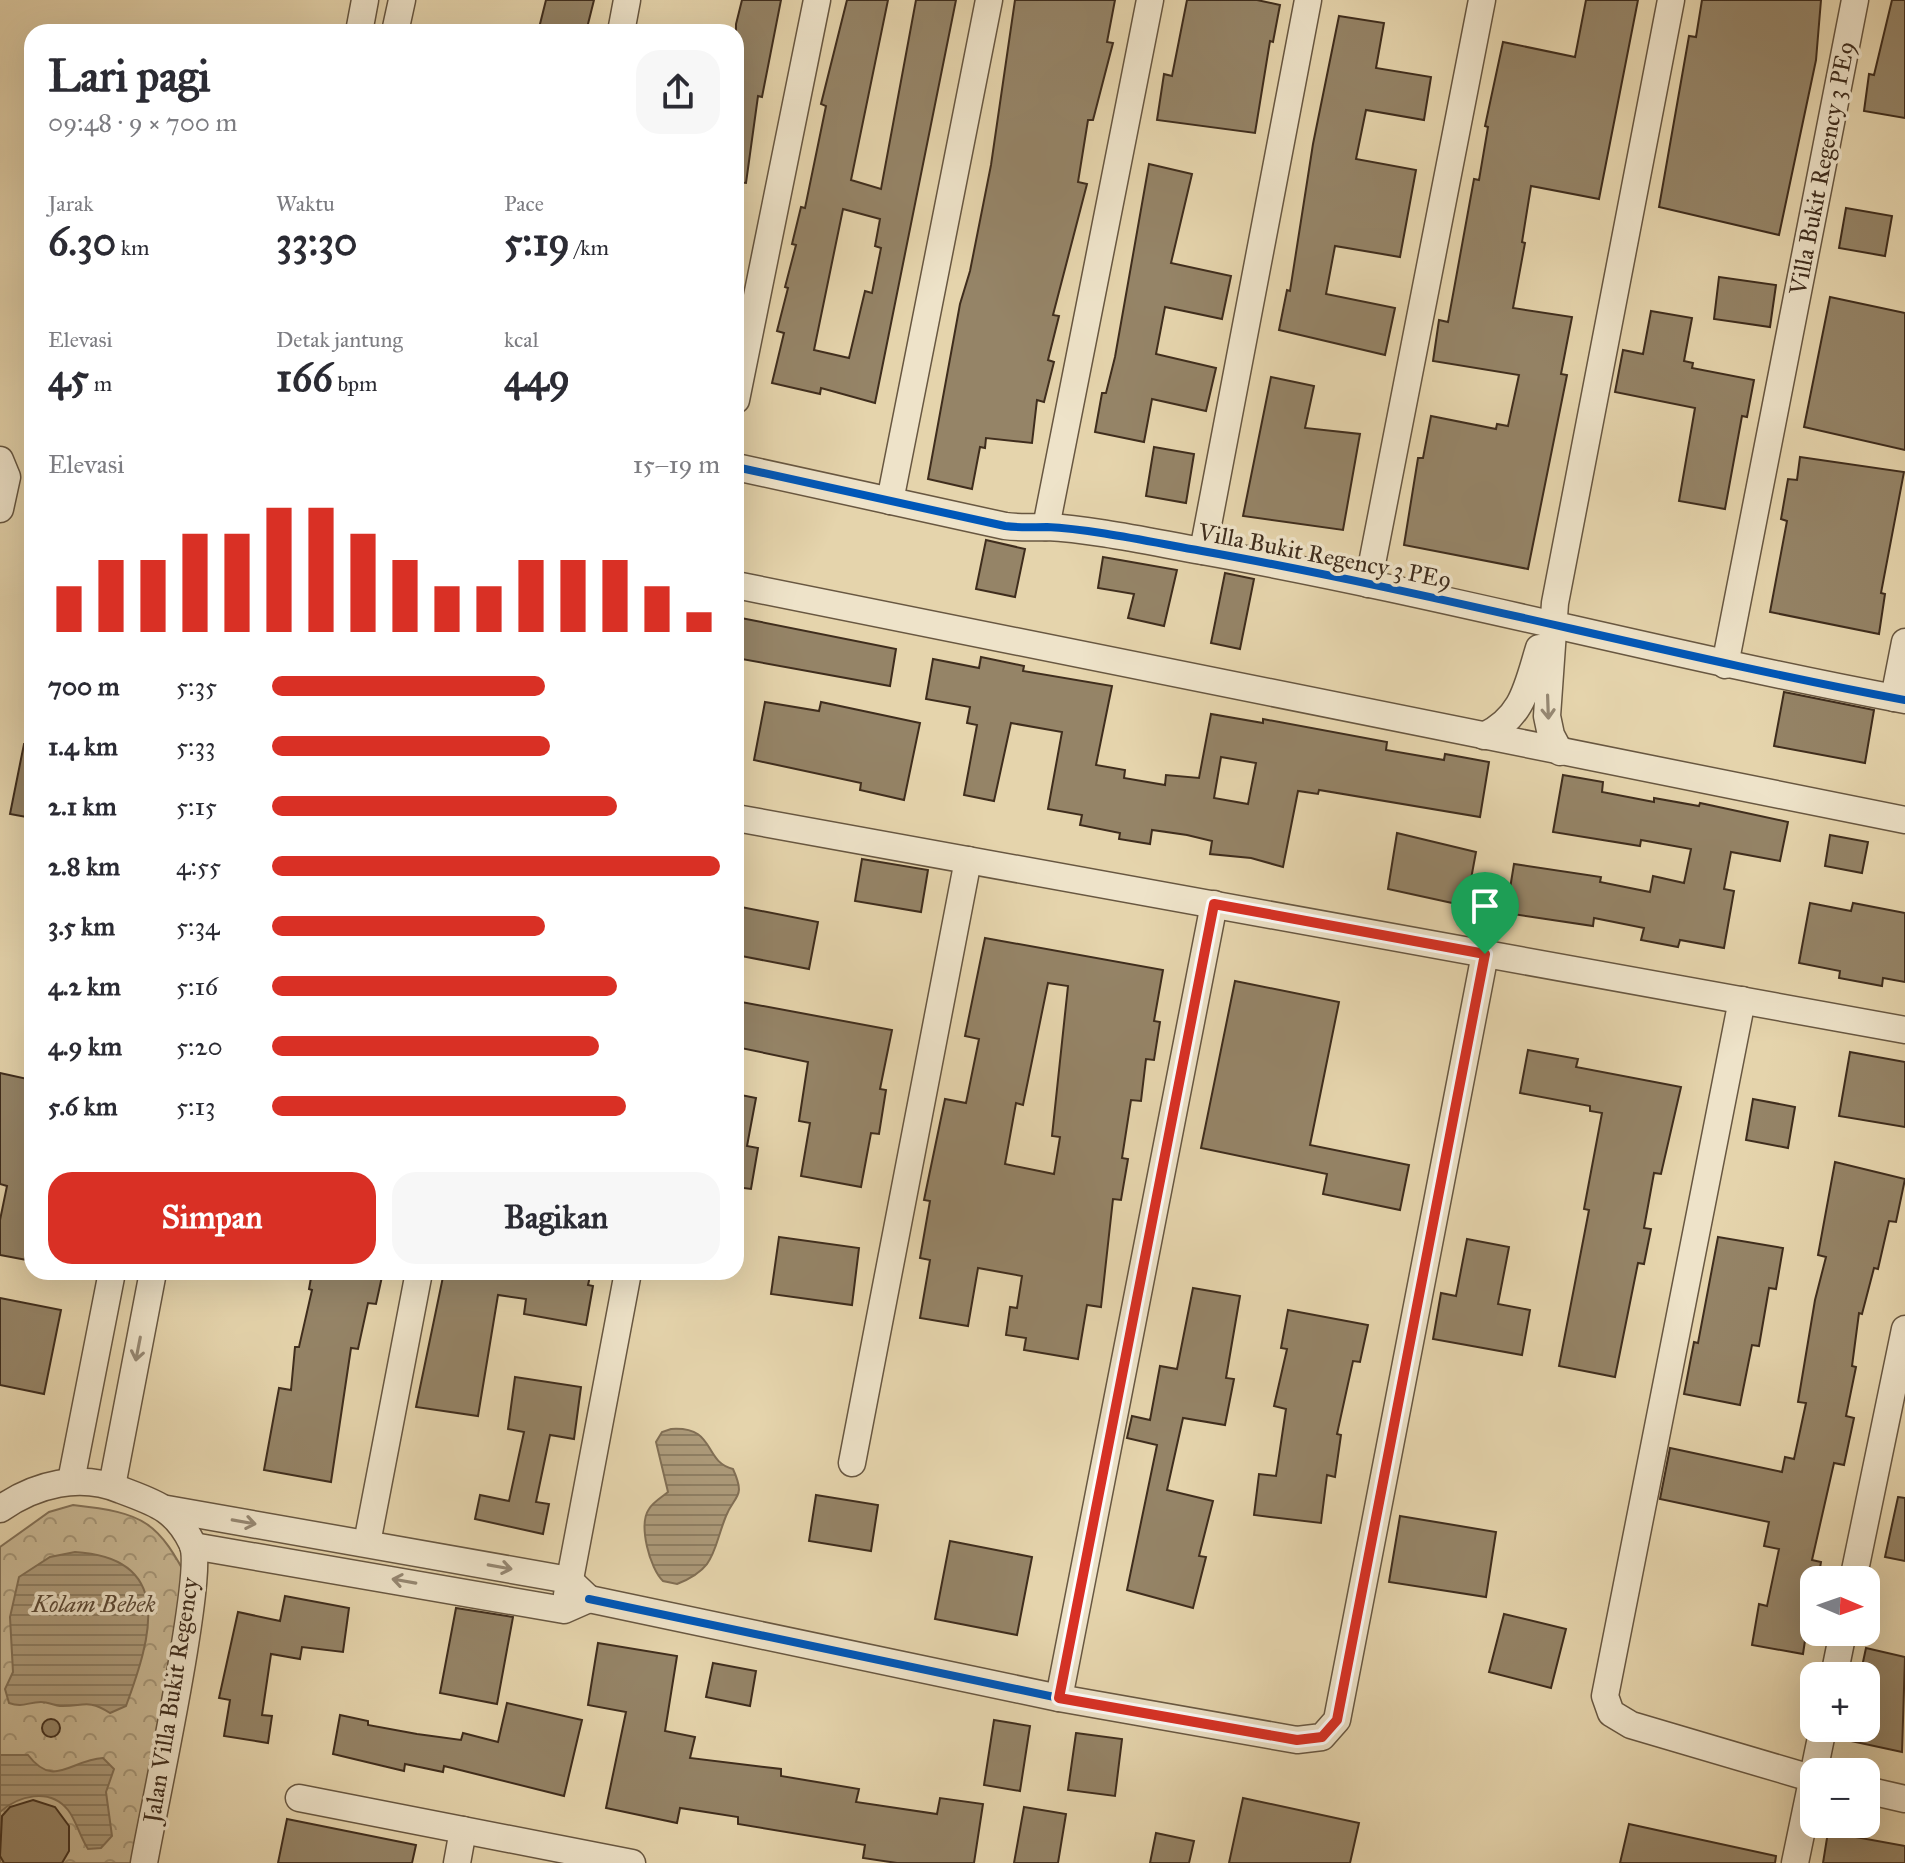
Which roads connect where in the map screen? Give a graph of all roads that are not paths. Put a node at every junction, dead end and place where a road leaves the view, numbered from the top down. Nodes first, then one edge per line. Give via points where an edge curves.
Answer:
1 (365, 0) edge
2 (402, 0) edge
3 (627, 0) edge
4 (817, 0) edge
5 (989, 0) edge
6 (1150, 0) edge
7 (1308, 0) edge
8 (1482, 0) edge
9 (1671, 0) edge
10 (1855, 0) edge
11 (360, 24) edge
12 (397, 24) edge
13 (622, 24) edge
14 (744, 360) edge
15 (0, 460) edge
16 (744, 469) edge
17 (890, 501) junction
18 (0, 509) edge
19 (1046, 527) junction
20 (1203, 551) junction
21 (1368, 584) junction
22 (744, 587) edge
23 (1552, 616) junction
24 (1905, 642) edge
25 (1725, 665) junction
26 (1900, 699) edge
27 (1484, 736) junction
28 (1560, 752) junction
29 (744, 819) edge
30 (1905, 820) edge
31 (968, 860) junction
32 (1214, 904) junction
33 (1485, 954) junction
34 (1742, 1000) junction
35 (1905, 1030) edge
36 (110, 1280) edge
37 (151, 1280) edge
38 (417, 1280) edge
39 (626, 1280) edge
40 (1905, 1329) edge
41 (852, 1463) dead end
42 (71, 1481) junction
43 (112, 1486) junction
44 (5, 1500) edge
45 (167, 1509) junction
46 (367, 1543) junction
47 (193, 1546) junction
48 (1856, 1566) edge
49 (569, 1580) junction
50 (589, 1599) junction
51 (564, 1610) junction
52 (1059, 1698) junction
53 (1800, 1775) edge
54 (1880, 1793) edge
55 (299, 1798) dead end
56 (1905, 1799) edge
57 (463, 1830) junction
58 (1800, 1838) edge
59 (144, 1863) edge
60 (457, 1863) edge
61 (632, 1863) edge
62 (1795, 1863) edge

1 - 11 street
2 - 12 street
3 - 13 street
4 - 14 street
5 - 17 street
6 - 19 street
7 - 20 street, Villa Bukit Regency 3 PE9
8 - 21 street, Villa Bukit Regency 3 PE9
9 - 23 street
10 - 25 street, Villa Bukit Regency 3 PE9
15 - 18 street via 7,477
16 - 17 street, Villa Bukit Regency 3 PE9
17 - 19 street, Villa Bukit Regency 3 PE9 via 1005,526
19 - 20 street, Villa Bukit Regency 3 PE9
20 - 21 street, Villa Bukit Regency 3 PE9
21 - 23 street, Villa Bukit Regency 3 PE9
22 - 27 street
23 - 25 street, Villa Bukit Regency 3 PE9
23 - 27 street via 1514,715
23 -> 28 street via 1547,716
24 - 26 street, Villa Bukit Regency 3 PE9
25 - 26 street, Villa Bukit Regency 3 PE9
27 - 28 street
28 - 30 street
29 - 31 street
31 - 32 street
31 - 41 street
32 - 33 street
32 - 52 street
33 - 34 street
33 - 52 street via 1337,1720 1322,1737 1297,1740
34 - 35 street
34 - 53 street via 1605,1696 1611,1713 1631,1725
36 - 42 street
37 -> 43 street
38 - 46 street
39 - 49 street
40 - 48 street
42 - 43 street
42 - 44 street
43 - 45 street
45 -> 46 street
45 - 47 street, Jalan Villa Bukit Regency
46 -> 49 street
51 -> 47 street
47 - 59 street, Jalan Villa Bukit Regency via 192,1598
49 - 50 street
49 - 51 street
50 - 51 street
50 - 52 street
54 - 56 street
55 - 57 street
57 - 60 street
57 - 61 street
58 - 62 street

